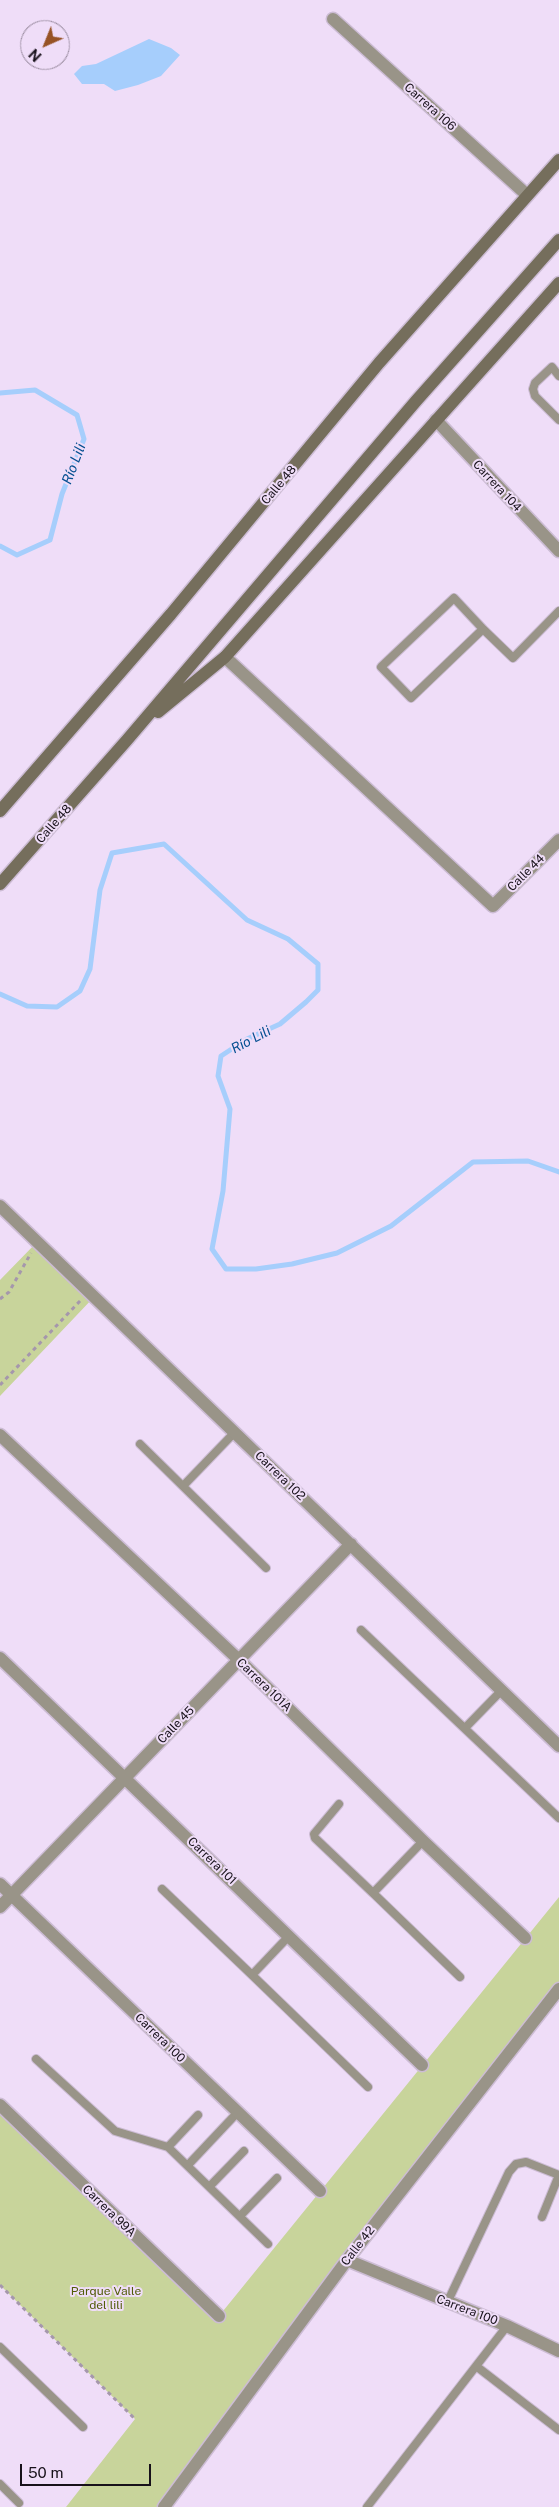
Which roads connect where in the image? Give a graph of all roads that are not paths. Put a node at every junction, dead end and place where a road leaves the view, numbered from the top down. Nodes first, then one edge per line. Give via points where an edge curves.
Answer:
1 (333, 19) dead end
2 (559, 160) edge
3 (528, 195) junction
4 (559, 240) edge
5 (559, 282) edge
6 (559, 376) edge
7 (436, 420) junction
8 (559, 420) edge
9 (559, 552) edge
10 (559, 611) edge
11 (484, 629) junction
12 (225, 657) junction
13 (130, 736) junction
14 (0, 811) edge
15 (559, 840) edge
16 (0, 884) edge
17 (0, 1206) edge
18 (235, 1432) junction
19 (0, 1435) edge
20 (140, 1444) dead end
21 (184, 1485) junction
22 (351, 1544) junction
23 (266, 1568) dead end
24 (361, 1630) dead end
25 (0, 1658) edge
26 (239, 1660) junction
27 (501, 1691) junction
28 (464, 1728) junction
29 (559, 1746) edge
30 (125, 1777) junction
31 (339, 1804) dead end
32 (559, 1818) edge
33 (423, 1841) junction
34 (0, 1884) edge
35 (162, 1889) dead end
36 (373, 1894) junction
37 (12, 1895) junction
38 (0, 1907) edge
39 (289, 1936) junction
40 (525, 1938) dead end
41 (252, 1975) junction
42 (460, 1978) dead end
43 (559, 1989) edge
44 (36, 2059) dead end
45 (422, 2065) dead end
46 (368, 2087) dead end
47 (0, 2105) edge
48 (237, 2113) junction
49 (198, 2114) dead end
50 (168, 2147) junction
51 (244, 2152) dead end
52 (188, 2165) junction
53 (559, 2175) edge
54 (277, 2178) dead end
55 (210, 2186) junction
56 (320, 2191) dead end
57 (240, 2216) junction
58 (542, 2217) dead end
59 (268, 2244) dead end
60 (347, 2260) junction
61 (447, 2303) junction
62 (219, 2316) dead end
63 (507, 2326) junction
64 (0, 2346) edge
65 (559, 2351) edge
66 (476, 2366) junction
67 (83, 2426) dead end
68 (559, 2430) edge
69 (0, 2484) edge
70 (20, 2503) dead end
71 (164, 2507) edge
72 (367, 2507) edge

1 - 3 street, Carrera 106
2 - 3 main road, Calle 48
3 - 14 main road, Calle 48 via 379,363
4 - 13 main road, Calle 48 via 416,400
5 - 7 main road
6 - 8 lane via 552,368 535,383 533,389 535,396
7 - 9 street, Carrera 104
7 - 12 main road
10 - 11 lane via 513,658
11 - 11 lane via 411,698 381,667 454,598
12 - 13 main road
12 - 15 street, Calle 44 via 493,906
13 - 16 main road, Calle 48
17 - 18 street, Carrera 102
18 - 21 lane
18 - 22 street, Carrera 102
19 - 26 street, Carrera 101A
20 - 21 lane
21 - 23 lane
22 - 26 street, Calle 45
22 - 27 street, Carrera 102
24 - 28 lane
25 - 30 street, Carrera 101
26 - 30 street, Calle 45
26 - 33 street, Carrera 101A
27 - 28 lane
27 - 29 street, Carrera 102
28 - 32 lane
30 - 37 street, Calle 45
30 - 39 street, Carrera 101
31 - 36 lane via 314,1834
33 - 36 lane
33 - 40 street, Carrera 101A
34 - 37 street, Carrera 100
35 - 41 lane
36 - 42 lane
37 - 38 street, Calle 45
37 - 48 street, Carrera 100
39 - 41 lane
39 - 45 street, Carrera 101
41 - 46 lane
43 - 60 street, Calle 42
44 - 50 lane via 115,2131
47 - 62 street, Carrera 99A
48 - 52 lane
48 - 56 street, Carrera 100
49 - 50 lane
50 - 52 lane
51 - 55 lane
52 - 55 lane
53 - 58 lane
53 - 61 lane via 526,2162 516,2164 509,2172
54 - 57 lane
55 - 57 lane
57 - 59 lane
60 - 61 street, Carrera 100
60 - 71 street, Calle 42
61 - 63 street, Carrera 100
63 - 65 street, Carrera 100
63 - 66 lane
64 - 67 lane
66 - 68 lane
66 - 72 lane
69 - 70 lane

